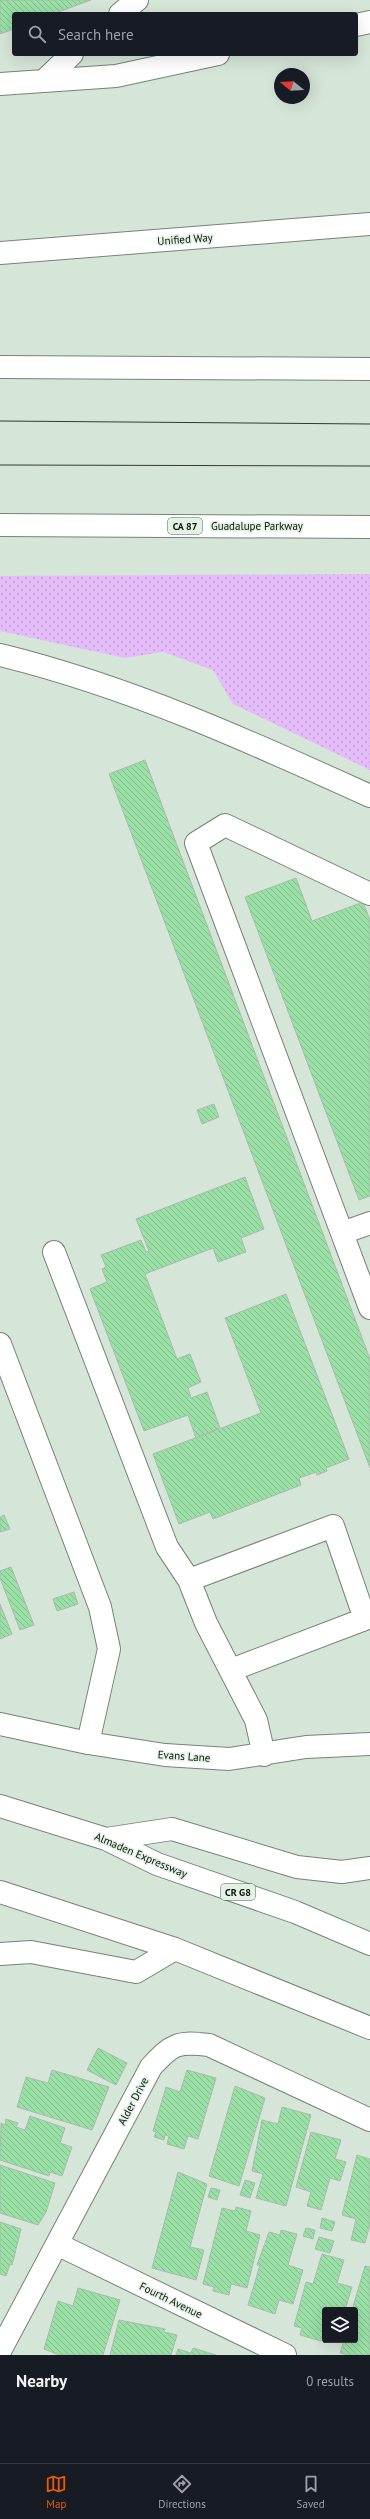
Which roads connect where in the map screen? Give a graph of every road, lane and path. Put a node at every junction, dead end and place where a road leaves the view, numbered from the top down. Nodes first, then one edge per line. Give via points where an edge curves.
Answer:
1 (137, 0) edge
2 (122, 12) edge
3 (370, 22) edge
4 (358, 25) edge
5 (70, 56) edge
6 (209, 56) edge
7 (46, 79) junction
8 (0, 84) edge
9 (370, 224) edge
10 (0, 253) edge
11 (0, 367) edge
12 (370, 369) edge
13 (0, 525) edge
14 (370, 527) edge
15 (0, 655) edge
16 (370, 796) edge
17 (370, 894) edge
18 (370, 1223) edge
19 (342, 1233) junction
20 (54, 1252) dead end
21 (370, 1308) edge
22 (0, 1344) edge
23 (189, 1580) junction
24 (231, 1670) junction
25 (0, 1724) edge
26 (88, 1743) junction
27 (370, 1744) edge
28 (264, 1755) junction
29 (0, 1806) edge
30 (106, 1838) junction
31 (370, 1868) edge
32 (0, 1892) edge
33 (370, 1944) edge
34 (175, 1949) junction
35 (0, 1954) edge
36 (370, 2028) edge
37 (370, 2120) edge
38 (57, 2244) junction
39 (0, 2351) edge
40 (286, 2355) edge

1 - 2 main road
3 - 4 main road
5 - 7 main road
6 - 7 main road via 116,76
7 - 8 main road
9 - 10 main road, Unified Way
11 - 12 main road
13 - 14 main road, Guadalupe Parkway / CA 87
15 - 16 main road via 113,688 179,712
17 - 19 main road via 225,825 196,843
18 - 19 main road
19 - 21 main road
20 - 23 main road via 167,1547
22 - 26 main road via 100,1607 109,1649
23 - 24 main road via 206,1623
23 - 24 main road via 333,1526 365,1619
24 - 28 main road via 256,1720
25 - 26 main road, Evans Lane
26 - 28 main road, Evans Lane via 165,1755 229,1759
27 - 28 main road, Evans Lane via 306,1747
29 - 30 main road, Almaden Expressway / CR G8
30 - 31 main road via 172,1829 297,1867 342,1872
30 - 33 main road, Almaden Expressway / CR G8 via 157,1864 295,1912
32 - 34 main road
34 - 35 main road via 136,1972 31,1952
34 - 36 main road
37 - 38 main road, Alder Drive via 209,2045 187,2042 166,2050 152,2067
38 - 39 main road, Alder Drive
38 - 40 main road, Fourth Avenue

